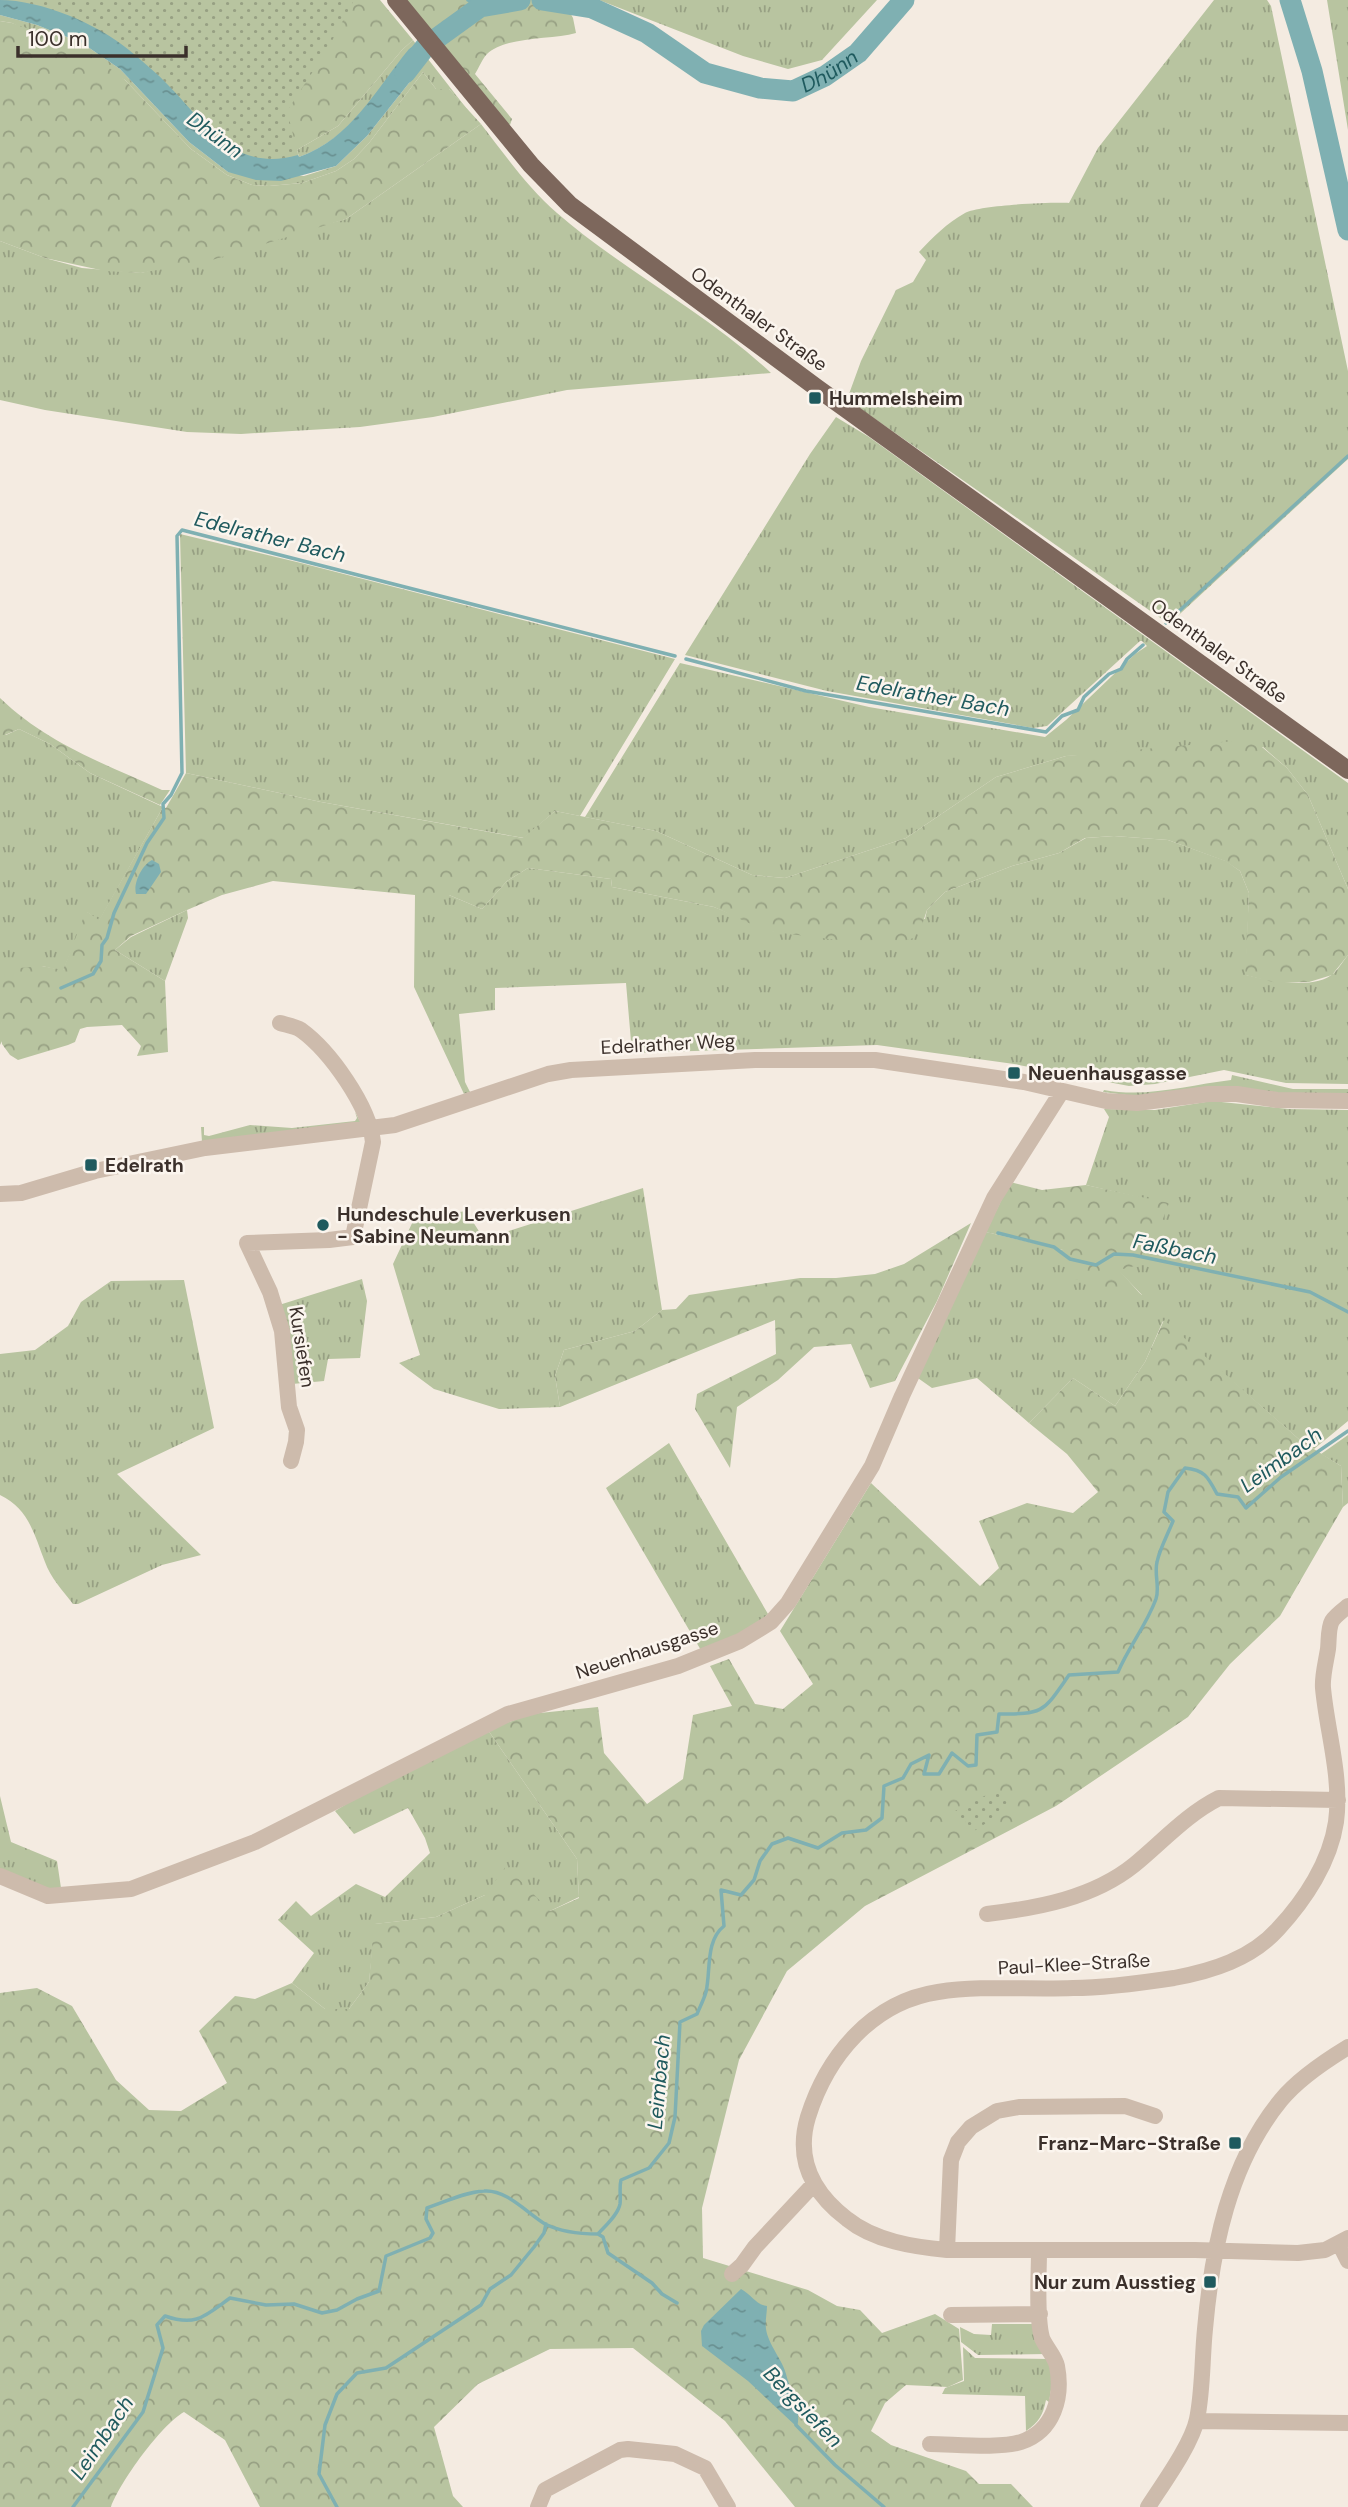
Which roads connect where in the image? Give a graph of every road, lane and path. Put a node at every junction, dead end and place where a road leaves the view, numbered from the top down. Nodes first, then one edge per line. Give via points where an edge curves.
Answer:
1 (396, 0) edge
2 (1348, 769) edge
3 (281, 1023) dead end
4 (1062, 1091) junction
5 (1348, 1101) edge
6 (372, 1128) junction
7 (0, 1194) edge
8 (291, 1461) dead end
9 (1348, 1606) edge
10 (1338, 1800) junction
11 (0, 1876) edge
12 (987, 1914) dead end
13 (1348, 2047) edge
14 (1155, 2116) dead end
15 (813, 2185) junction
16 (1343, 2240) edge
17 (947, 2250) junction
18 (1039, 2251) junction
19 (1215, 2251) junction
20 (1348, 2261) edge
21 (732, 2274) dead end
22 (1040, 2314) junction
23 (951, 2315) dead end
24 (1197, 2421) junction
25 (1348, 2423) edge
26 (929, 2444) dead end
27 (538, 2507) edge
28 (728, 2507) edge
29 (1147, 2507) edge

1 - 2 main road, Odenthaler Straße via 531,165 570,205
3 - 6 street via 299,1029 342,1071
4 - 5 street, Edelrather Weg via 1137,1103 1208,1094
4 - 6 street, Edelrather Weg via 875,1060 755,1060 548,1074 395,1125
4 - 11 street, Neuenhausgasse via 994,1198 872,1466 788,1603 771,1622 740,1641 678,1666 508,1714 255,1842 131,1889 48,1896
6 - 7 street, Edelrather Weg via 205,1148 95,1171 21,1193
6 - 8 street, Kursiefen via 353,1237 247,1243 282,1331 289,1407 297,1430
9 - 10 street, Paul-Klee-Straße via 1332,1622 1323,1686
10 - 12 street via 1219,1798 1093,1891
10 - 15 street, Paul-Klee-Straße via 1330,1846 1311,1886 1265,1943 1218,1969 1076,1989 938,1992 889,2010 867,2026 842,2049 812,2104 804,2132 805,2161
13 - 19 street via 1282,2098 1262,2128 1232,2187
14 - 17 street via 1125,2106 1019,2107 998,2111 971,2127 951,2160
15 - 17 street via 851,2223 895,2242
15 - 21 street
16 - 19 street via 1311,2252
16 - 20 street
17 - 18 street
18 - 19 street
18 - 22 street
19 - 24 street
22 - 23 street
22 - 26 street via 1042,2338 1055,2358 1059,2378 1058,2404 1050,2420 1021,2442
24 - 25 street
24 - 29 street
27 - 28 street via 545,2490 628,2449 675,2454 705,2468

